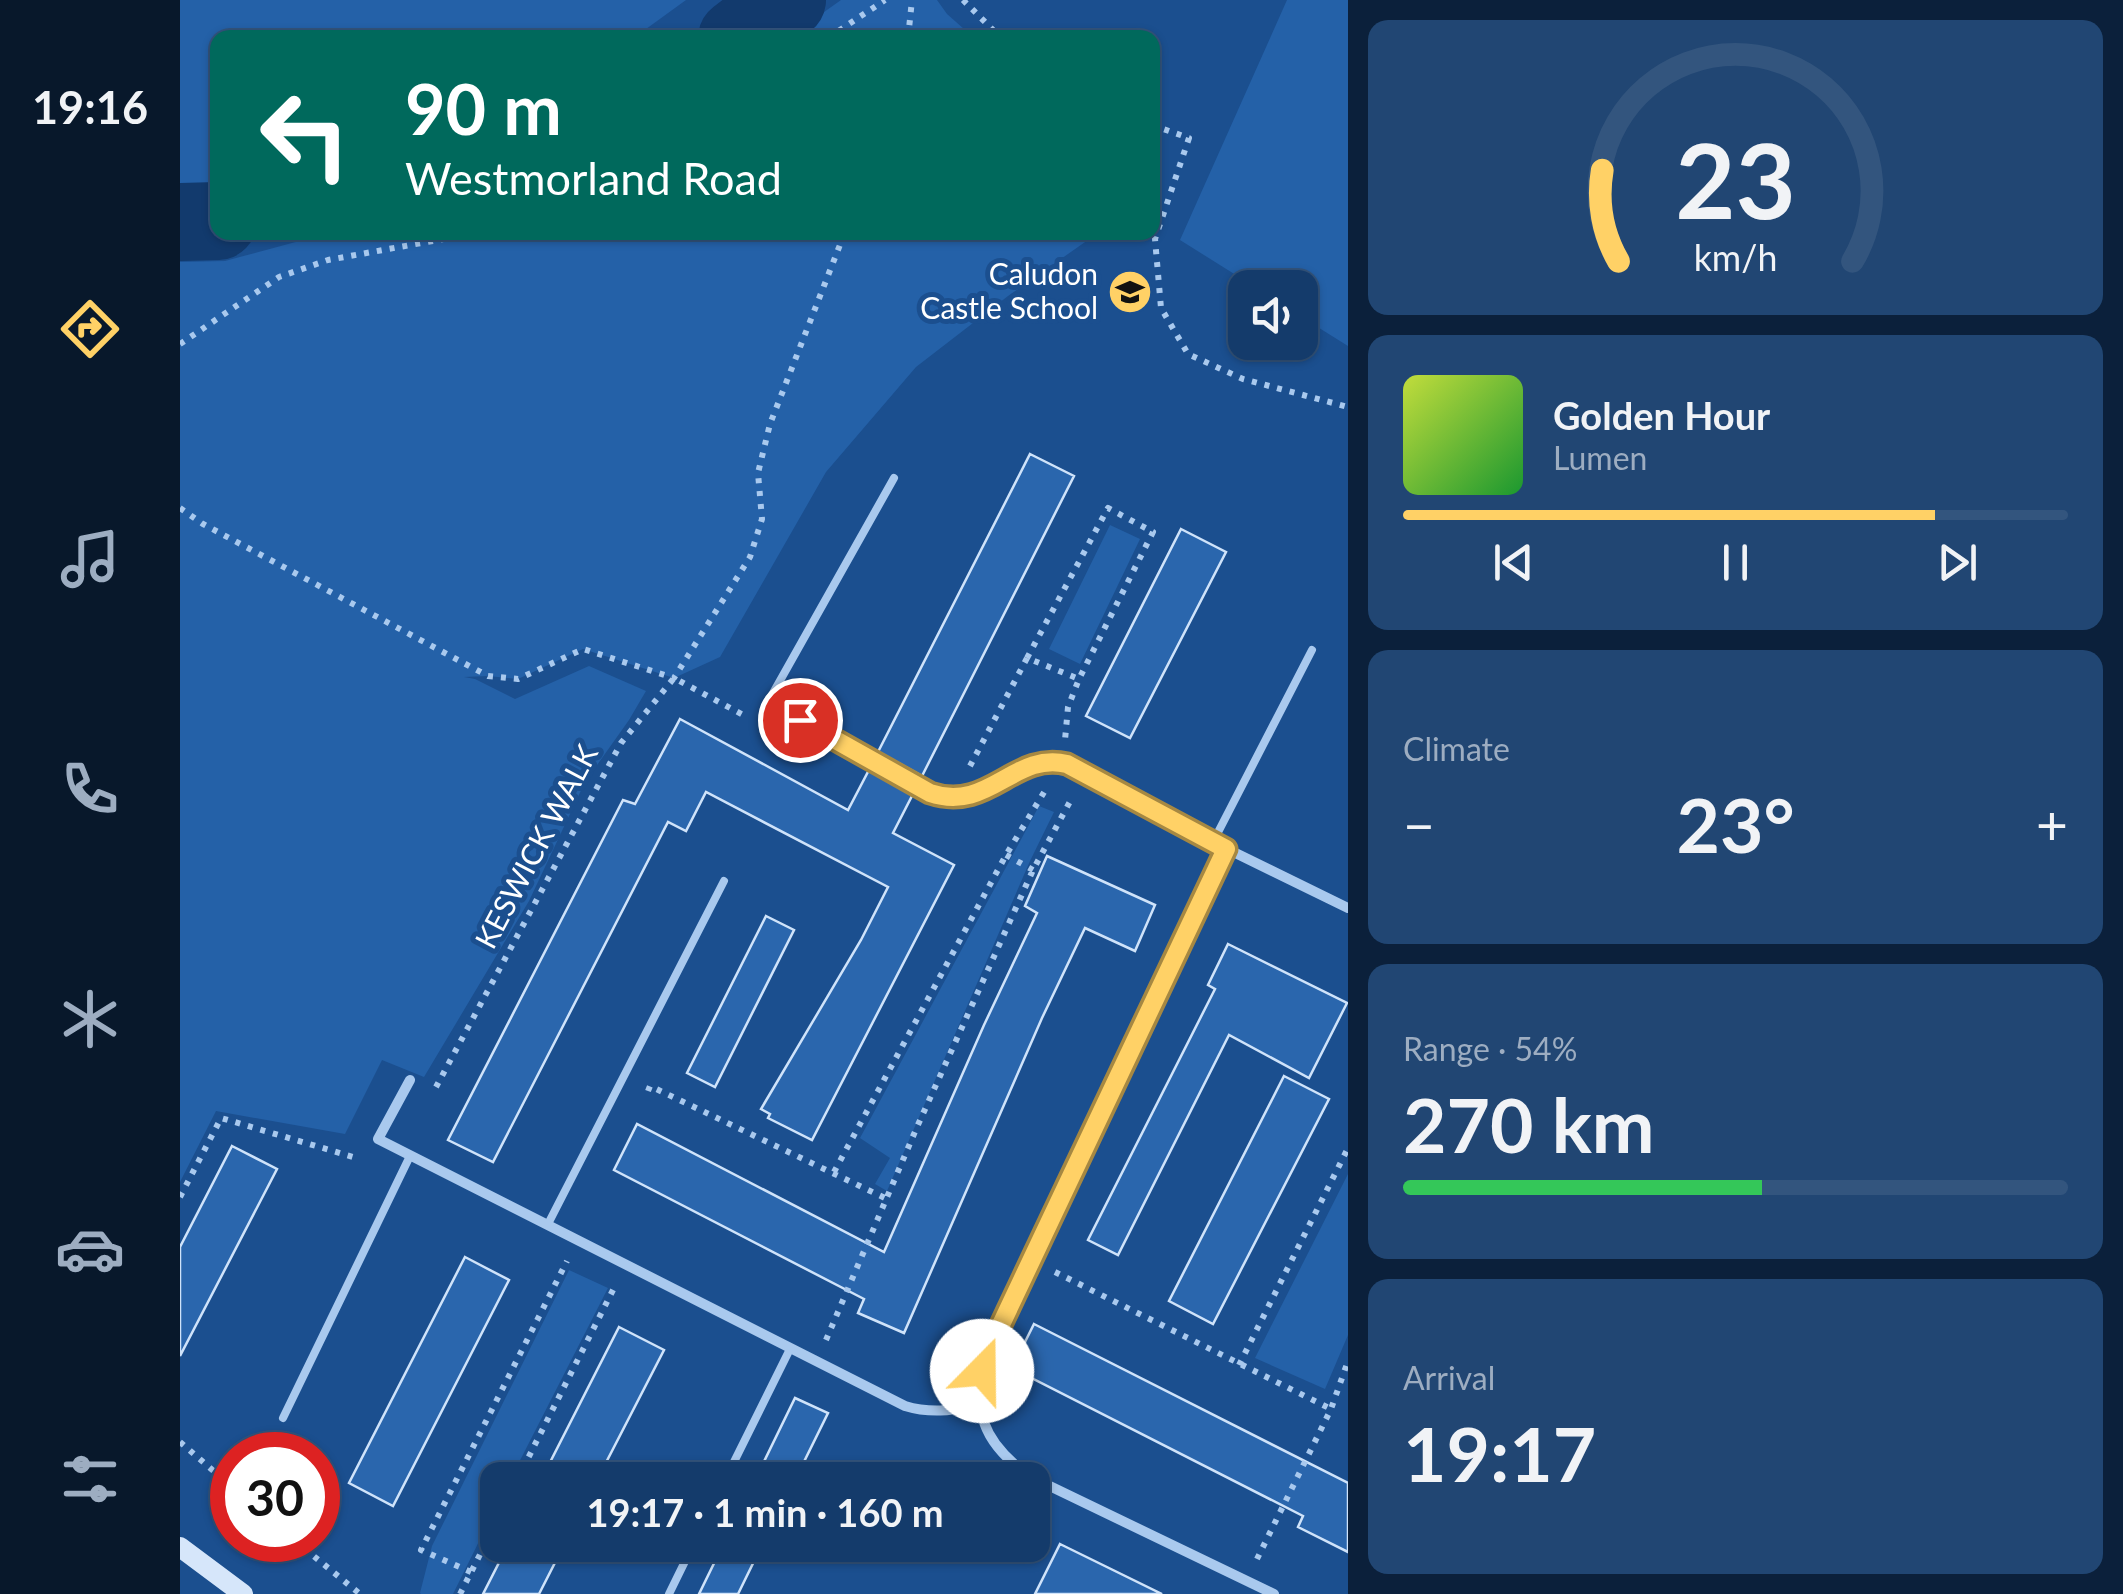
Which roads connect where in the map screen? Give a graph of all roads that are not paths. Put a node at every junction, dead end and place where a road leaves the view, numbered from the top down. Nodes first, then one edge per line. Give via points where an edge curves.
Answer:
1 (894, 478) dead end
2 (1312, 650) dead end
3 (768, 702) joint
4 (1213, 842) junction
5 (1226, 849) junction
6 (724, 882) dead end
7 (1348, 908) edge
8 (410, 1080) dead end
9 (406, 1154) junction
10 (548, 1224) junction
11 (790, 1349) junction
12 (979, 1406) junction
13 (283, 1418) dead end
14 (734, 1462) edge
15 (180, 1547) edge
16 (684, 1562) edge
17 (244, 1594) edge
18 (668, 1594) edge
19 (1274, 1594) edge

1 - 3 lane
2 - 4 lane
3 - 4 street via 930,793 965,796 1032,765 1061,762
4 - 5 street
5 - 7 street
5 - 12 street via 988,1352
6 - 10 lane
8 - 9 street via 378,1139
9 - 10 street
9 - 13 lane
10 - 11 street
11 - 12 street via 905,1406 941,1412
11 - 14 lane
12 - 19 street via 1004,1455 1032,1476
15 - 17 main road
16 - 18 lane

